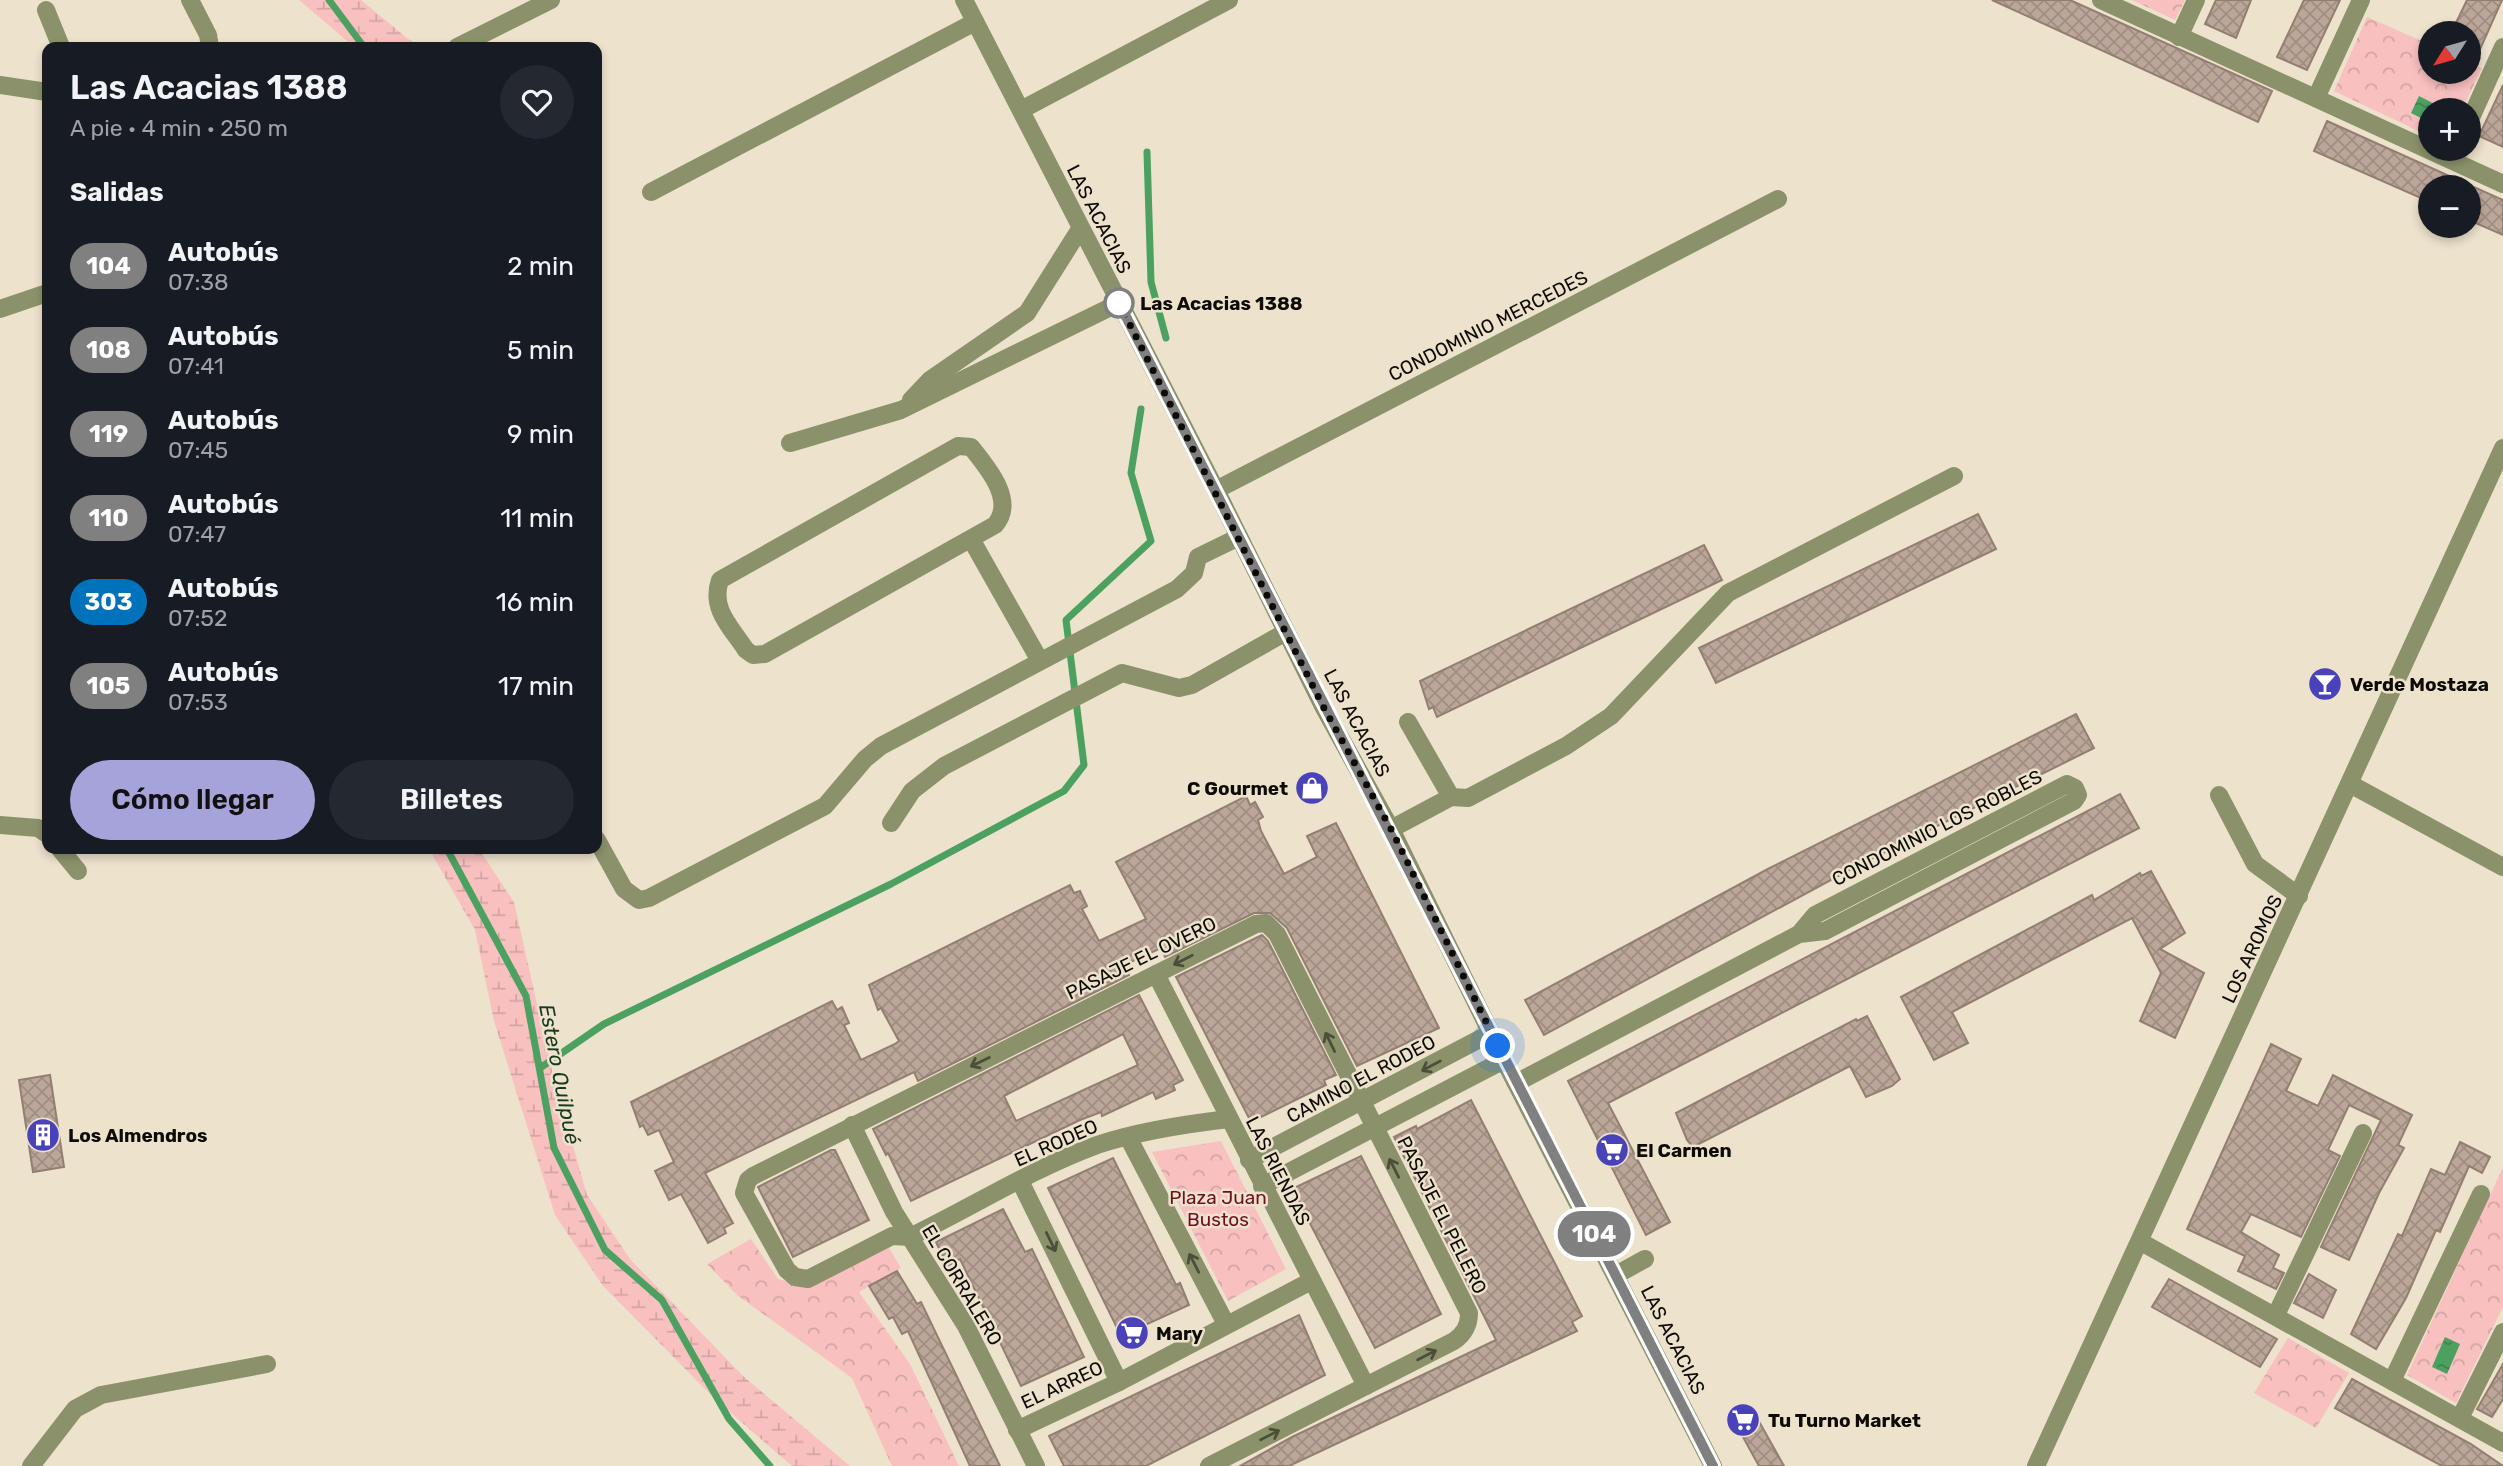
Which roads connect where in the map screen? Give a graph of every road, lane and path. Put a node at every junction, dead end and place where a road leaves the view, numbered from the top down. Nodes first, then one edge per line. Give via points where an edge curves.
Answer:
1 (190, 0) edge
2 (551, 0) edge
3 (964, 0) edge
4 (1229, 0) edge
5 (2101, 0) edge
6 (2196, 0) edge
7 (2361, 0) edge
8 (46, 10) dead end
9 (975, 22) junction
10 (2179, 37) junction
11 (59, 42) edge
12 (209, 42) edge
13 (467, 42) edge
14 (2503, 47) edge
15 (0, 85) edge
16 (42, 91) edge
17 (2316, 98) junction
18 (2480, 98) edge
19 (1021, 110) junction
20 (2418, 140) edge
21 (2465, 161) edge
22 (2503, 184) edge
23 (651, 192) dead end
24 (1778, 199) dead end
25 (1080, 229) junction
26 (42, 295) edge
27 (1119, 303) junction
28 (0, 309) edge
29 (901, 410) junction
30 (790, 443) dead end
31 (2503, 449) edge
32 (1954, 476) dead end
33 (1216, 489) junction
34 (1238, 537) junction
35 (971, 539) junction
36 (1286, 632) junction
37 (1040, 661) junction
38 (1408, 722) dead end
39 (2350, 785) junction
40 (2220, 795) dead end
41 (1451, 797) junction
42 (891, 823) dead end
43 (0, 825) edge
44 (1391, 829) junction
45 (42, 831) edge
46 (602, 849) edge
47 (64, 854) edge
48 (2503, 867) edge
49 (78, 871) dead end
50 (2299, 896) junction
51 (1799, 934) junction
52 (1156, 974) junction
53 (1491, 1033) junction
54 (1504, 1060) junction
55 (1516, 1083) junction
56 (1361, 1103) junction
57 (1228, 1119) junction
58 (852, 1125) junction
59 (1374, 1130) junction
60 (2363, 1133) dead end
61 (1128, 1137) junction
62 (1249, 1160) junction
63 (1020, 1181) junction
64 (1262, 1186) junction
65 (2481, 1194) dead end
66 (910, 1237) junction
67 (2141, 1242) junction
68 (1645, 1259) dead end
69 (1615, 1275) junction
70 (1311, 1282) junction
71 (2276, 1315) junction
72 (1226, 1324) junction
73 (2503, 1332) edge
74 (267, 1364) dead end
75 (2392, 1381) junction
76 (1119, 1382) junction
77 (1366, 1386) junction
78 (2460, 1418) junction
79 (1017, 1430) junction
80 (2503, 1443) edge
81 (31, 1466) edge
82 (1035, 1466) edge
83 (1209, 1466) edge
84 (1713, 1466) edge
85 (2036, 1466) edge

1 - 12 street
2 - 13 street
3 - 9 street, LAS ACACIAS
4 - 19 street
5 - 10 street
6 - 10 street
7 - 17 street
8 - 11 street
9 - 19 street, LAS ACACIAS
9 - 23 street
10 - 17 street
14 - 18 street
15 - 16 street
17 - 20 street
19 - 25 street, LAS ACACIAS
21 - 22 street
24 - 33 street, CONDOMINIO MERCEDES
25 - 27 street, LAS ACACIAS
25 - 29 street via 1027,313 930,380
26 - 28 street
27 - 29 street
27 - 33 street, LAS ACACIAS
29 - 30 street
31 - 39 street, LOS AROMOS
32 - 41 street via 1728,593 1611,716 1566,746 1468,798
33 - 34 street, LAS ACACIAS
34 - 36 street, LAS ACACIAS
34 - 37 street via 1198,557 1194,573 1177,589
35 - 35 street via 765,654 746,650 716,606 720,580 958,446 971,447 1005,500 1004,515
35 - 37 street
36 - 42 street via 1192,685 1179,688 1122,673 944,766 912,791
36 - 44 street, LAS ACACIAS
37 - 46 street via 881,746 864,759 825,806 649,898 639,900 624,889
38 - 41 street
39 - 48 street
39 - 50 street, LOS AROMOS
40 - 50 street via 2255,864
41 - 44 street
43 - 45 street
44 - 53 street, LAS ACACIAS
47 - 49 street
50 - 67 street, LOS AROMOS
51 - 51 street, CONDOMINIO LOS ROBLES via 1825,931 2074,802 2075,788 2067,784 1815,915
51 - 55 street, CONDOMINIO LOS ROBLES
56 -> 52 street, PASAJE EL OVERO via 1277,934 1266,923
52 - 57 street, LAS RIENDAS
52 -> 58 street, PASAJE EL OVERO
53 - 54 street, LAS ACACIAS
53 -> 56 street, CAMINO EL RODEO
54 - 55 street, LAS ACACIAS
54 - 59 street
55 - 69 street, LAS ACACIAS
56 - 59 street
56 - 62 street, CAMINO EL RODEO
57 - 61 street, EL RODEO
57 - 62 street, LAS RIENDAS
58 - 66 street, EL CORRALERO
58 - 66 street, PASAJE EL OVERO via 753,1176 744,1187 746,1200 787,1270 802,1279 891,1236
59 - 64 street
77 -> 59 street, PASAJE EL PELERO via 1454,1341 1469,1322 1469,1314
60 - 71 street
61 - 63 street, EL RODEO via 1048,1165
72 -> 61 street
62 - 64 street, LAS RIENDAS
63 - 66 street, EL RODEO
63 -> 76 street
64 - 70 street, LAS RIENDAS
65 - 75 street
66 - 79 street, EL CORRALERO via 966,1326
67 - 71 street
67 - 85 street, LOS AROMOS
68 - 69 street
69 - 84 street, LAS ACACIAS
70 - 72 street, EL ARREO
70 - 77 street, LAS RIENDAS
71 - 75 street
72 - 76 street, EL ARREO
73 - 78 street
74 - 81 street via 101,1395 75,1409
75 - 78 street
76 - 79 street, EL ARREO
83 -> 77 street
78 - 80 street
79 - 82 street, EL CORRALERO

